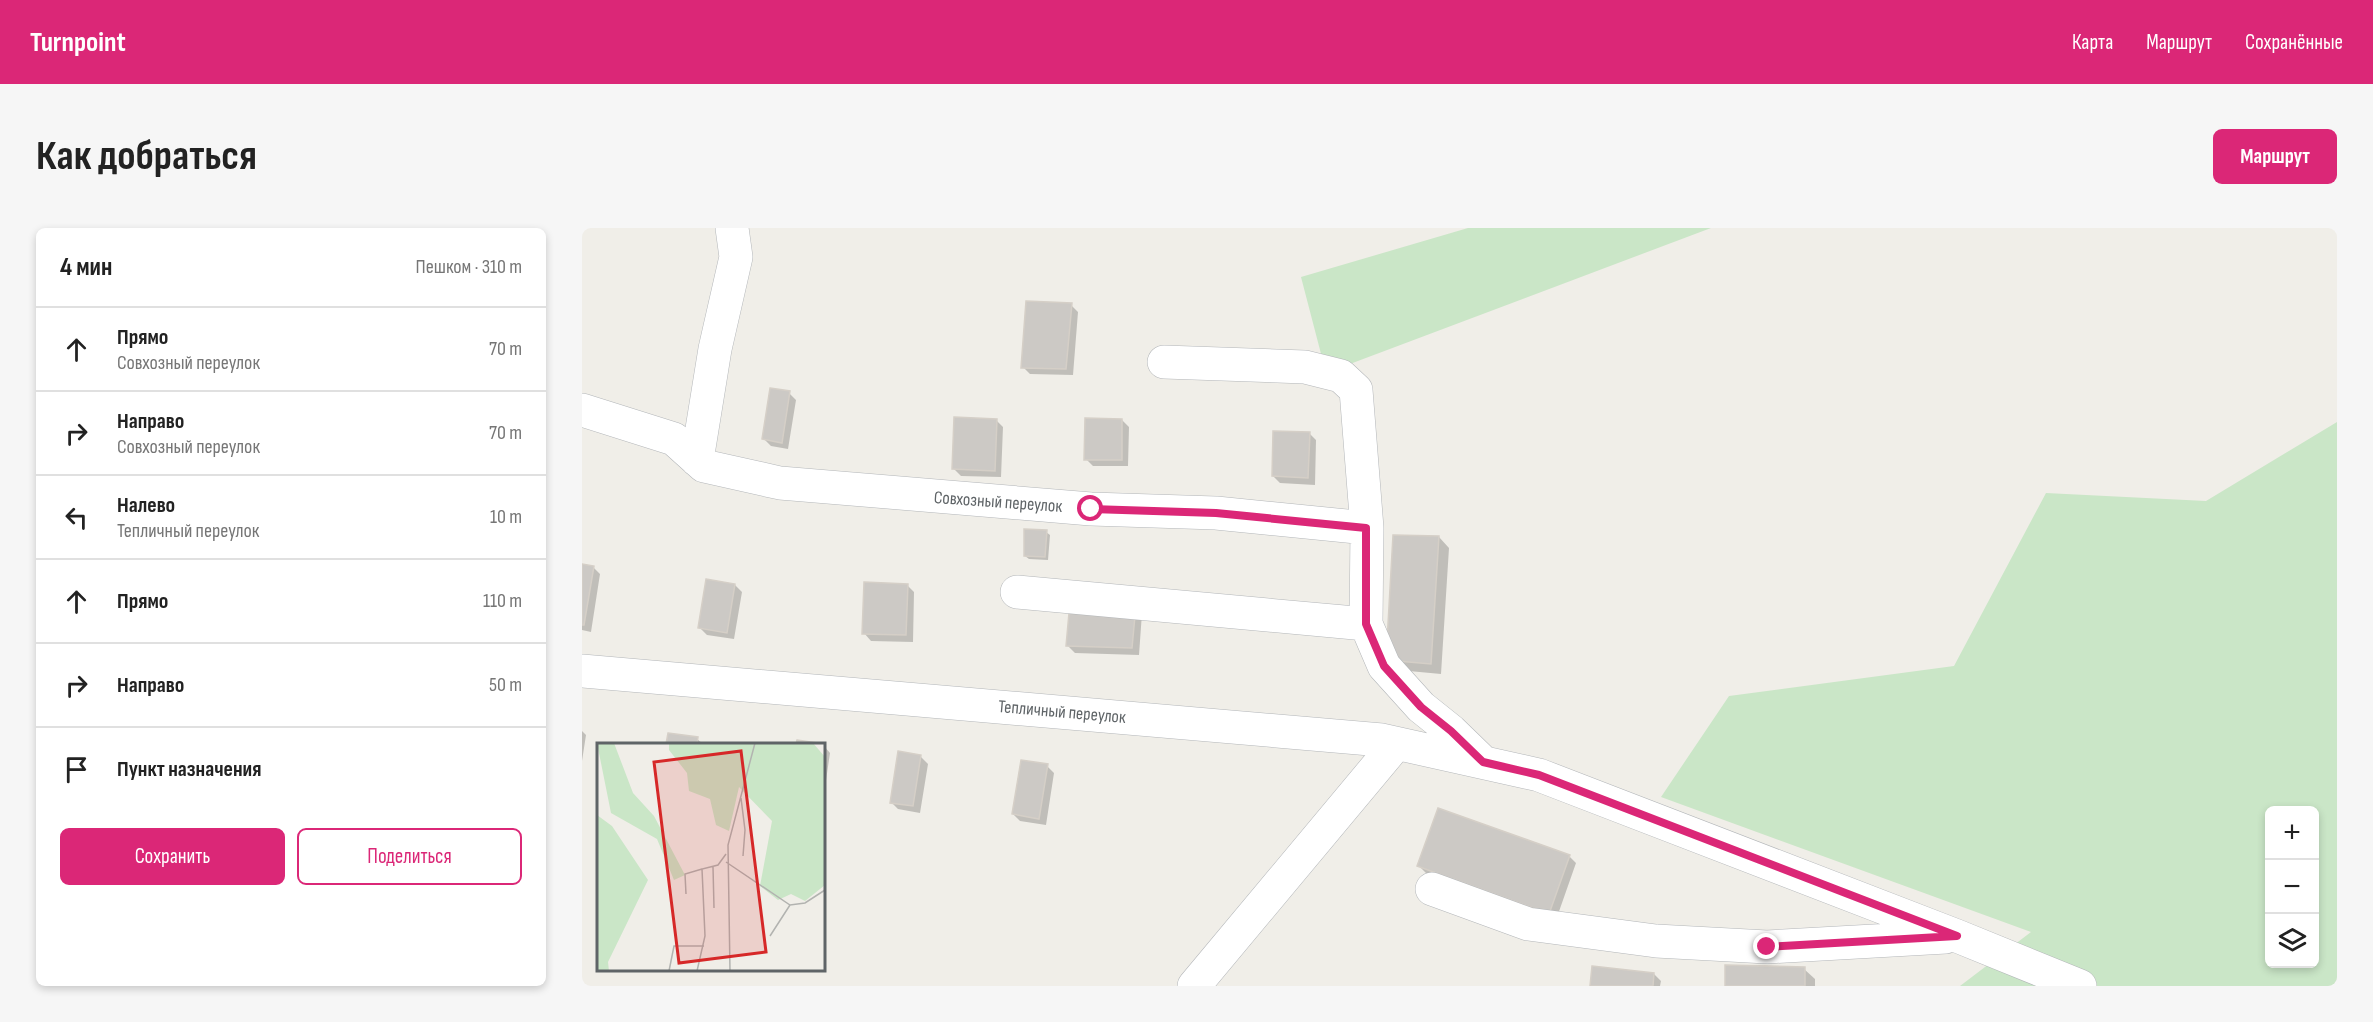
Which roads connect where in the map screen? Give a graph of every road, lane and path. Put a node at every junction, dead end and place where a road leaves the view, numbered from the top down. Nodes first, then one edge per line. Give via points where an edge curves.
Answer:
1 (732, 228) edge
2 (1164, 362) dead end
3 (582, 410) edge
4 (697, 460) junction
5 (1366, 528) junction
6 (1017, 592) dead end
7 (1366, 624) junction
8 (582, 671) edge
9 (1396, 744) junction
10 (1483, 762) junction
11 (1432, 889) dead end
12 (1957, 936) junction
13 (1194, 986) edge
14 (2080, 986) edge

1 - 4 street via 736,257 715,349
2 - 5 street via 1305,367 1341,376 1356,390
3 - 4 street, Совхозный переулок via 674,439
4 - 5 street, Совхозный переулок via 704,466 780,483 1091,509 1216,513
5 - 7 street
6 - 7 street
7 - 10 street via 1384,666 1421,707
8 - 9 street, Тепличный переулок
9 - 10 street, Тепличный переулок
9 - 13 street
10 - 12 street, Тепличный переулок via 1539,775
11 - 12 street via 1528,924 1656,941 1767,947
12 - 14 street, Тепличный переулок

